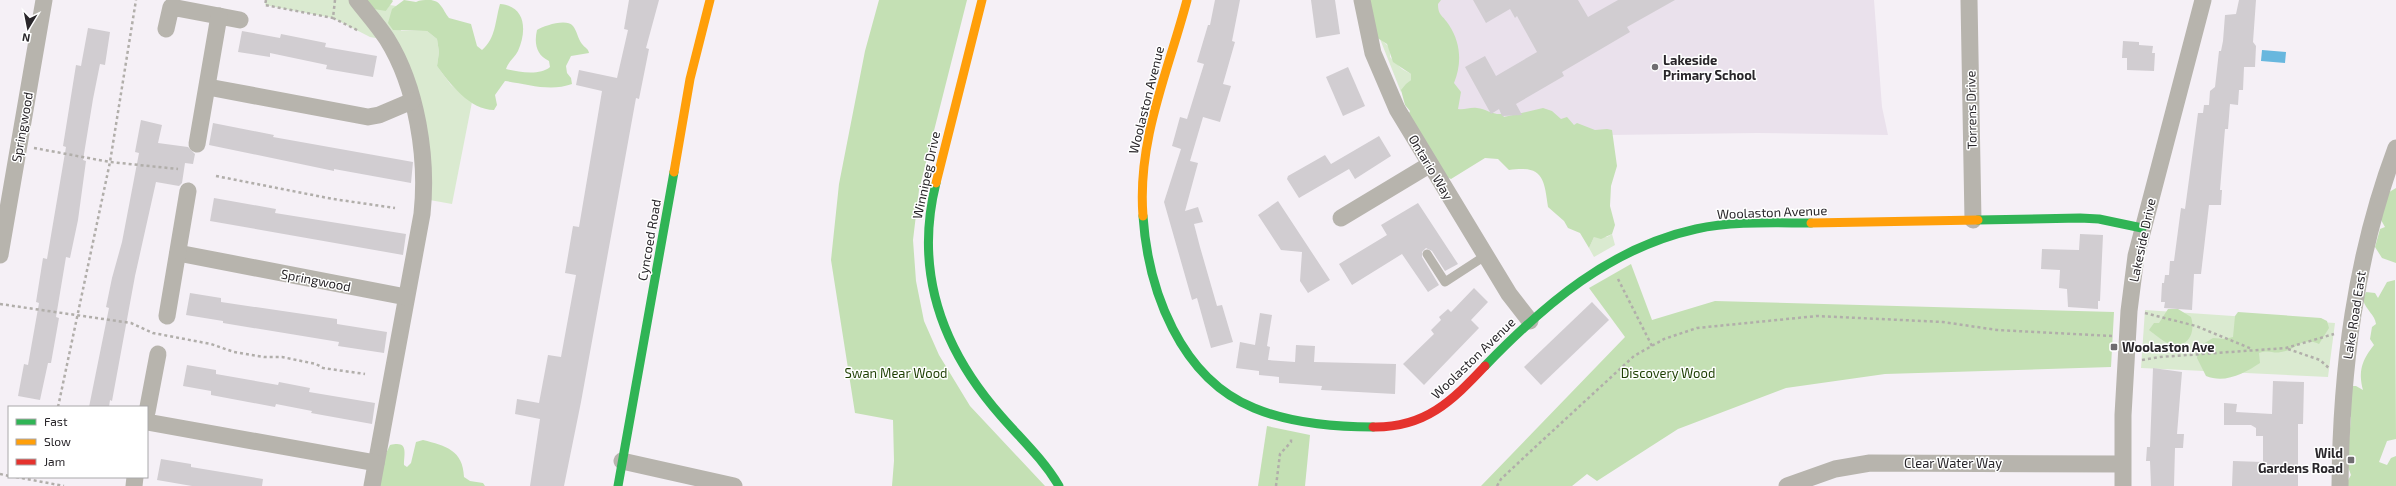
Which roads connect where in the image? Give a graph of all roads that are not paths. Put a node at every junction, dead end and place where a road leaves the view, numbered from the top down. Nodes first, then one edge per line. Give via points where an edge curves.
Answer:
1 (44, 0) edge
2 (357, 0) edge
3 (710, 0) edge
4 (982, 0) edge
5 (1187, 0) edge
6 (1362, 0) edge
7 (1969, 0) edge
8 (2203, 0) edge
9 (219, 16) junction
10 (240, 20) dead end
11 (166, 28) dead end
12 (208, 87) junction
13 (412, 101) junction
14 (197, 144) dead end
15 (2396, 148) edge
16 (1429, 165) junction
17 (188, 191) dead end
18 (1341, 218) dead end
19 (1973, 220) junction
20 (2142, 228) junction
21 (178, 253) junction
22 (1427, 254) dead end
23 (0, 255) edge
24 (1485, 256) junction
25 (406, 297) junction
26 (167, 316) dead end
27 (1530, 321) junction
28 (158, 354) dead end
29 (148, 407) edge
30 (148, 422) edge
31 (622, 461) junction
32 (376, 463) junction
33 (2122, 464) junction
34 (372, 486) edge
35 (618, 486) edge
36 (734, 486) edge
37 (1059, 486) edge
38 (1787, 486) edge
39 (2122, 486) edge
40 (2340, 486) edge

1 - 23 street, Springwood
2 - 13 street via 387,40
3 - 31 street, Cyncoed Road via 690,79
4 - 37 street, Winnipeg Drive via 929,211 930,279 938,314 961,366 979,392 1047,467
5 - 27 street, Woolaston Avenue via 1145,154 1142,198 1150,267 1163,309 1182,348 1207,378 1249,406 1291,419 1381,427 1410,423 1422,419 1452,398
6 - 16 street, Ontario Way via 1369,41 1379,70 1397,109
7 - 19 street, Torrens Drive
8 - 20 street, Lakeside Drive
9 - 10 street
9 - 11 street via 171,7
9 - 12 street
12 - 13 street via 368,117
12 - 14 street
13 - 25 street via 421,141 424,199
15 - 40 street, Lake Road East via 2372,221 2350,326 2342,406
16 - 18 street
16 - 24 street, Ontario Way
17 - 21 street
19 - 20 street, Woolaston Avenue via 2080,218 2099,219
19 - 27 street, Woolaston Avenue via 1734,224 1680,233 1650,243 1573,283
20 - 33 street, Lakeside Drive via 2133,271
21 - 25 street, Springwood
21 - 26 street
22 - 24 lane via 1445,282
24 - 27 street, Ontario Way
25 - 32 street
28 - 29 street
30 - 32 street
31 - 35 street, Cyncoed Road
31 - 36 street
32 - 34 street
33 - 38 street, Clear Water Way via 1870,463 1836,469
33 - 39 street, Lakeside Drive

